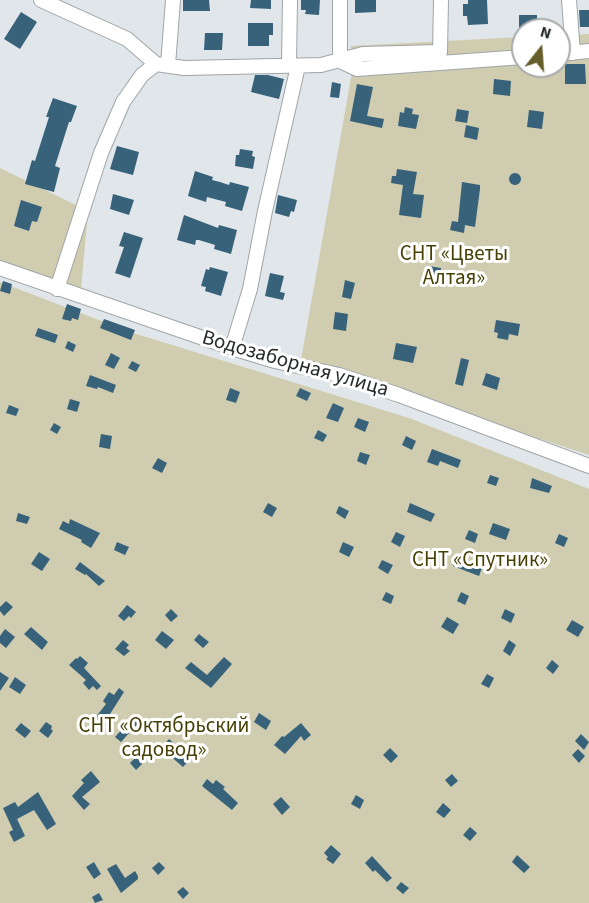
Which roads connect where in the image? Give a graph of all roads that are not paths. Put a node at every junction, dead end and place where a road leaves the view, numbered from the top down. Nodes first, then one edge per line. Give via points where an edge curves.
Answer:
1 (41, 0) edge
2 (173, 0) edge
3 (290, 0) edge
4 (340, 0) edge
5 (441, 0) edge
6 (569, 0) edge
7 (589, 51) edge
8 (573, 53) joint
9 (511, 58) edge
10 (340, 61) junction
11 (162, 64) junction
12 (294, 65) junction
13 (0, 268) edge
14 (57, 289) junction
15 (232, 348) junction
16 (589, 466) edge

1 - 11 street via 128,39
2 - 11 street
3 - 12 street
4 - 10 street
5 - 10 street via 440,52 363,54
6 - 8 street
7 - 8 street
9 - 10 street via 357,69
10 - 12 street
11 - 12 street via 184,68
11 - 14 street via 142,75 119,112 101,153
12 - 15 street via 250,289
13 - 14 street, Водозаборная улица
14 - 15 street, Водозаборная улица
15 - 16 street, Водозаборная улица via 339,375

